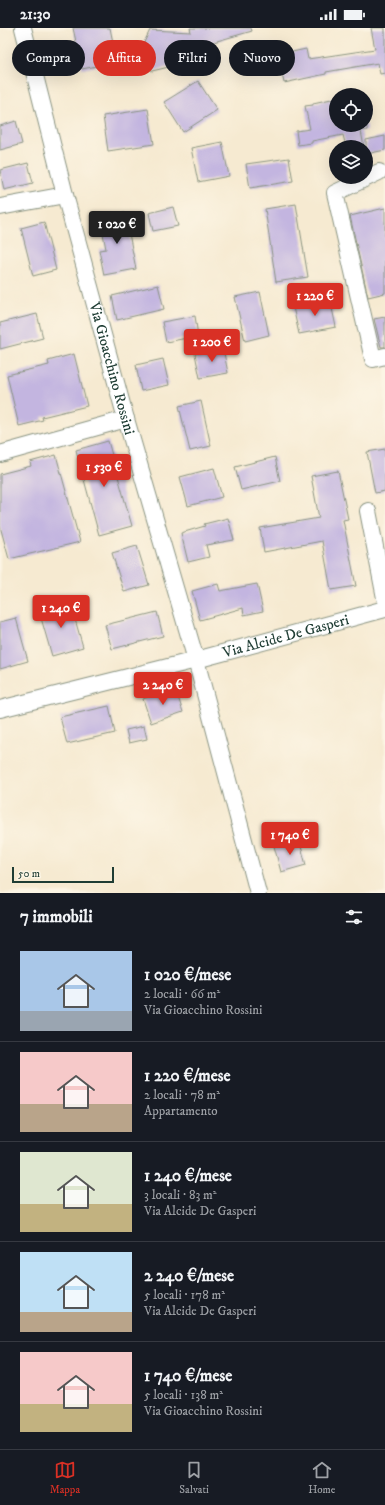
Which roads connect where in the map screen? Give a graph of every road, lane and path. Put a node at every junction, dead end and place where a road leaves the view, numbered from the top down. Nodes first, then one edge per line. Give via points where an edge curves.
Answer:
1 (23, 28) edge
2 (379, 172) dead end
3 (65, 195) junction
4 (0, 207) edge
5 (385, 356) edge
6 (126, 419) junction
7 (0, 454) edge
8 (368, 511) dead end
9 (385, 598) edge
10 (385, 609) edge
11 (196, 660) junction
12 (0, 708) edge
13 (258, 893) edge

1 - 3 street, Via Gioacchino Rossini
2 - 5 street via 335,193 373,359
3 - 4 street
3 - 6 street, Via Gioacchino Rossini
6 - 7 street
6 - 11 street, Via Gioacchino Rossini
8 - 9 street
10 - 11 street, Via Alcide De Gasperi
11 - 12 street, Via Alcide De Gasperi
11 - 13 street, Via Gioacchino Rossini

